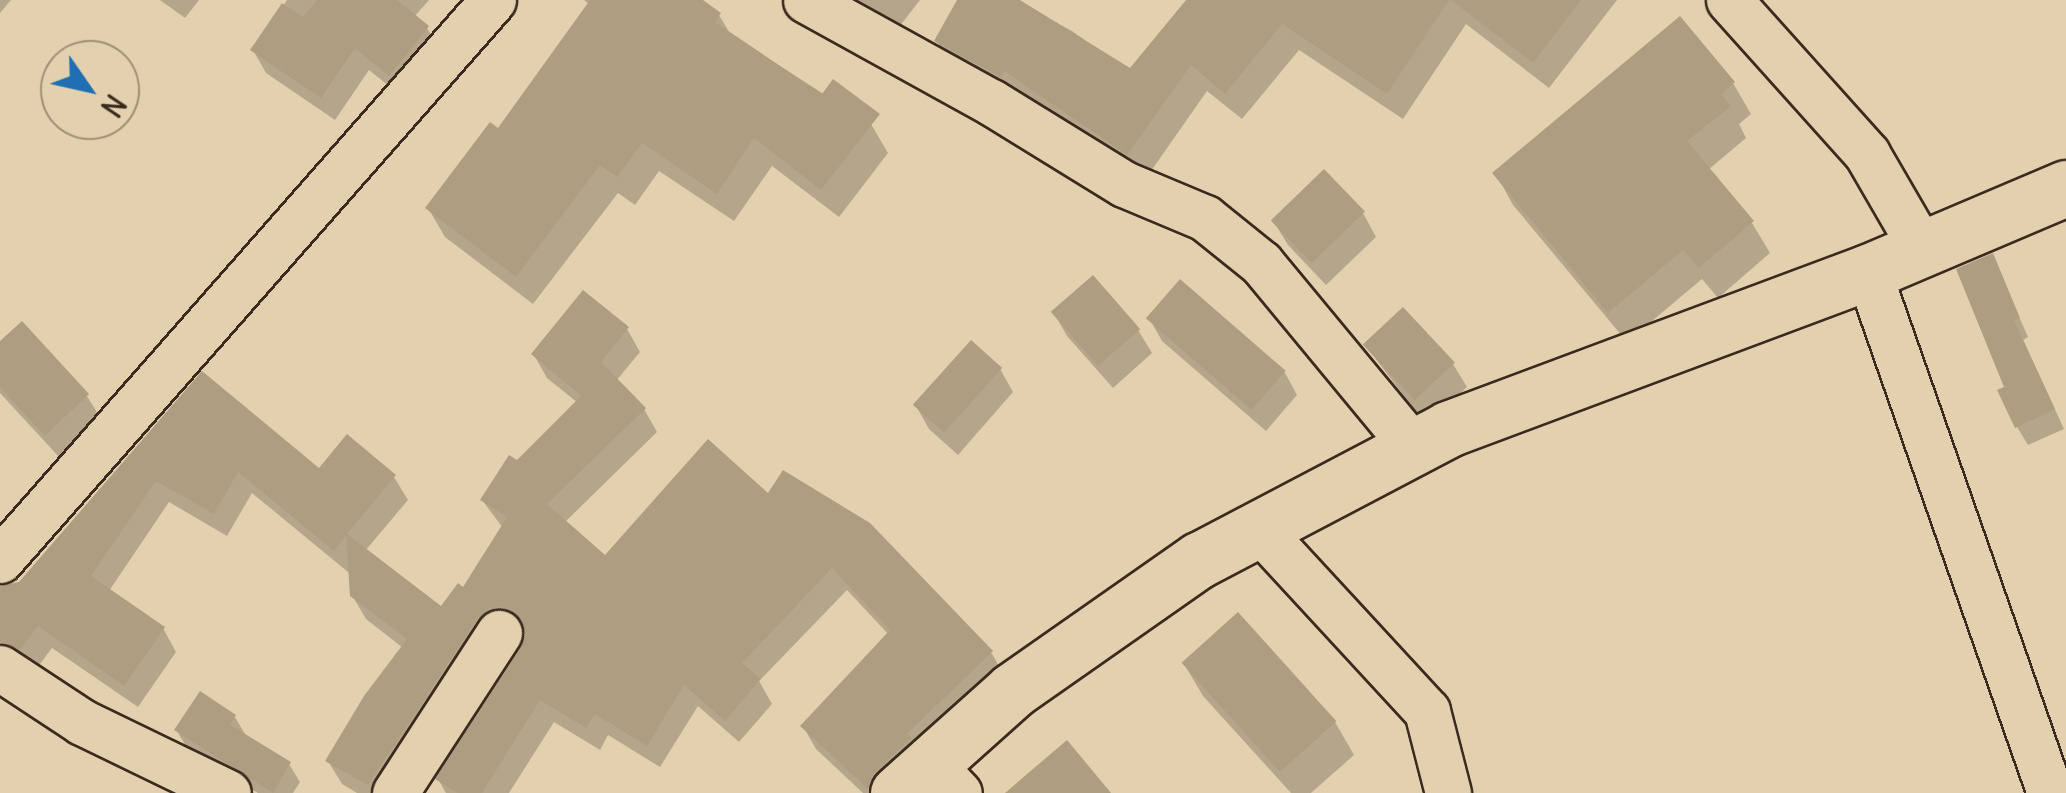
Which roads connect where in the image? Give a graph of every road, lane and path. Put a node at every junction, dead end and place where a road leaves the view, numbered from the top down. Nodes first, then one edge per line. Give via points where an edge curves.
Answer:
1 (493, 0) edge
2 (806, 0) edge
3 (1729, 0) edge
4 (2066, 188) edge
5 (1922, 250) junction
6 (1868, 272) junction
7 (1413, 448) junction
8 (1259, 529) junction
9 (0, 560) edge
10 (500, 633) dead end
11 (0, 668) edge
12 (929, 783) edge
13 (228, 793) edge
14 (395, 793) edge
15 (1448, 793) edge
16 (2050, 793) edge

1 - 9 street
2 - 7 street via 1124,184 1206,218 1261,263
3 - 5 street via 1867,154
4 - 5 street
5 - 6 street
6 - 7 street via 1448,429
6 - 16 street
7 - 8 street
8 - 12 street via 1199,560 1014,690
8 - 15 street via 1426,711
10 - 14 street
11 - 13 street via 82,722

